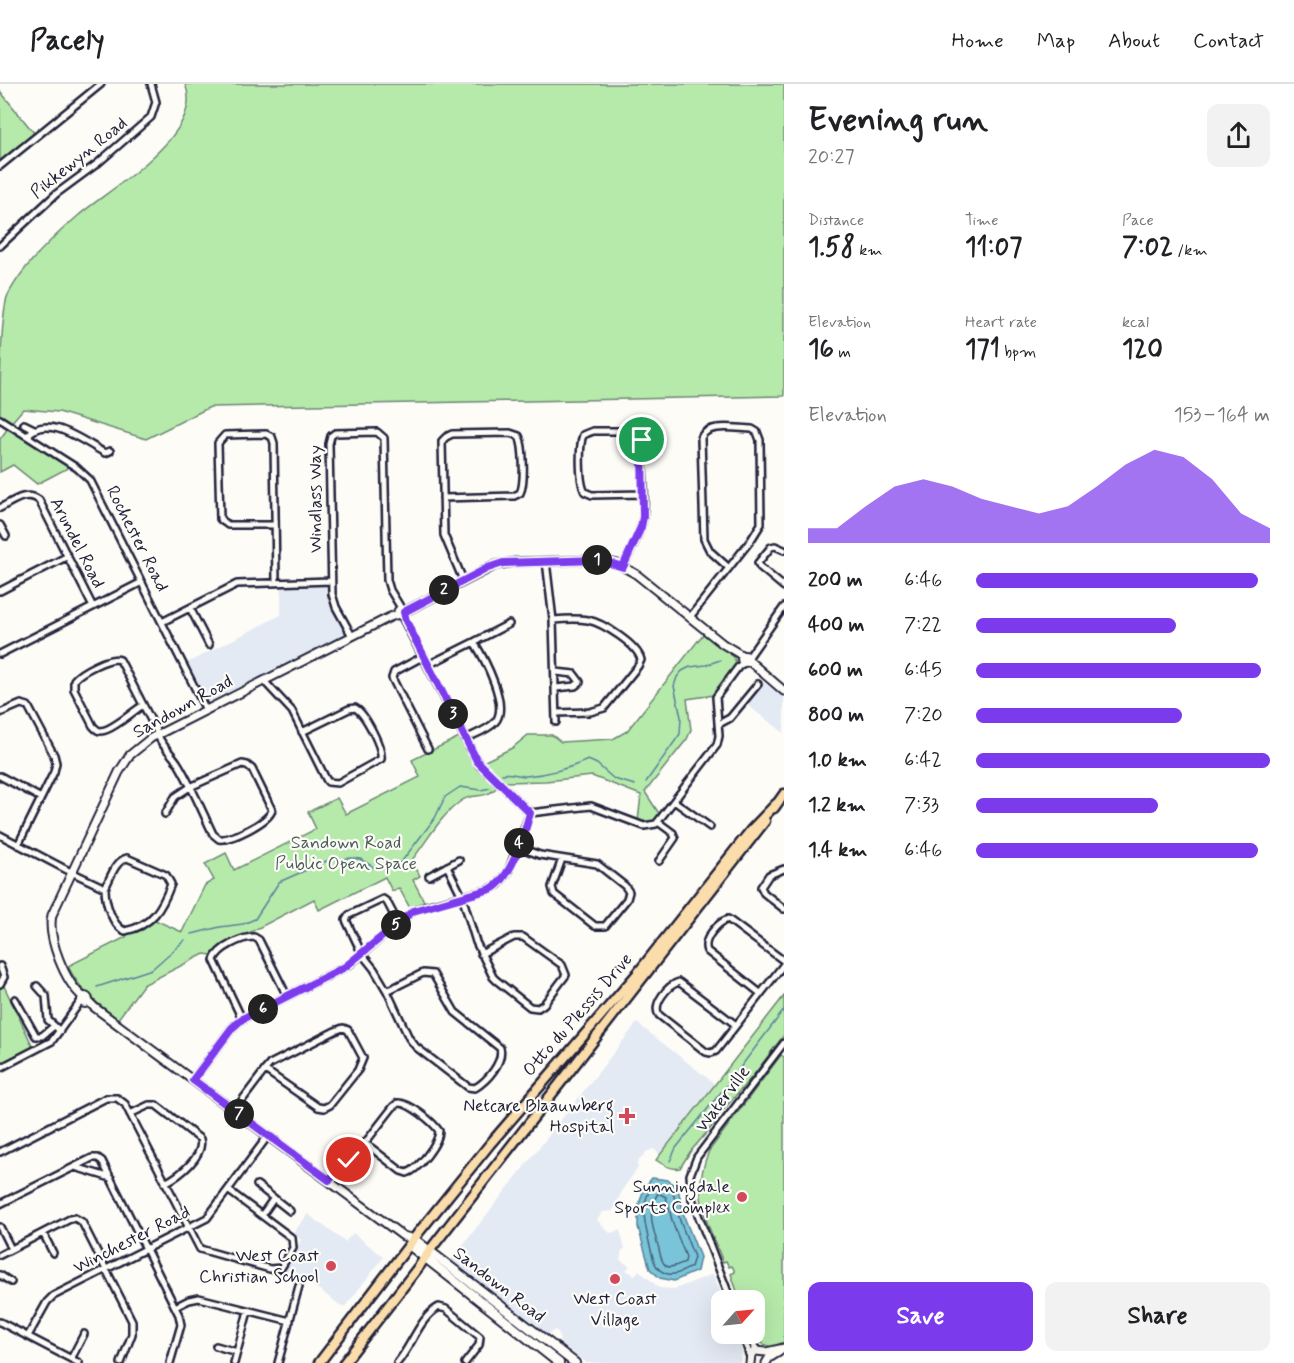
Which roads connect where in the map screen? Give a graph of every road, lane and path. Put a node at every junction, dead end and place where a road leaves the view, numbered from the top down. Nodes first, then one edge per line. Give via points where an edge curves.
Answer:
1 (101, 84) edge
2 (151, 84) edge
3 (0, 166) edge
4 (0, 246) edge
5 (0, 419) edge
6 (24, 424) dead end
7 (34, 429) junction
8 (27, 436) junction
9 (96, 448) dead end
10 (643, 494) junction
11 (443, 498) junction
12 (0, 508) edge
13 (0, 525) edge
14 (275, 525) junction
15 (6, 536) dead end
16 (784, 550) edge
17 (68, 556) junction
18 (546, 561) junction
19 (623, 567) junction
20 (729, 568) junction
21 (463, 580) junction
22 (331, 581) junction
23 (142, 582) junction
24 (276, 582) junction
25 (784, 587) edge
26 (0, 591) edge
27 (93, 607) junction
28 (190, 608) junction
29 (784, 608) edge
30 (401, 612) junction
31 (690, 617) junction
32 (553, 620) junction
33 (162, 622) junction
34 (509, 624) dead end
35 (352, 636) junction
36 (474, 642) junction
37 (209, 645) dead end
38 (0, 654) edge
39 (424, 656) junction
40 (744, 659) junction
41 (428, 665) junction
42 (556, 672) junction
43 (264, 681) junction
44 (758, 684) dead end
45 (556, 688) junction
46 (784, 691) edge
47 (143, 705) junction
48 (206, 710) junction
49 (0, 713) edge
50 (556, 713) junction
51 (556, 722) dead end
52 (719, 724) junction
53 (302, 732) junction
54 (157, 735) junction
55 (465, 739) junction
56 (428, 749) dead end
57 (0, 776) edge
58 (190, 787) junction
59 (784, 794) edge
60 (40, 798) junction
61 (674, 801) junction
62 (776, 804) junction
63 (530, 813) junction
64 (165, 814) dead end
65 (658, 822) junction
66 (710, 827) dead end
67 (0, 835) edge
68 (18, 845) junction
69 (518, 847) junction
70 (562, 859) junction
71 (459, 860) dead end
72 (659, 861) dead end
73 (447, 866) junction
74 (784, 869) edge
75 (71, 872) junction
76 (429, 876) dead end
77 (105, 888) junction
78 (462, 896) junction
79 (784, 909) edge
80 (398, 923) junction
81 (362, 954) junction
82 (481, 954) junction
83 (784, 963) edge
84 (0, 966) edge
85 (0, 984) edge
86 (37, 986) dead end
87 (387, 991) junction
88 (760, 993) junction
89 (287, 996) junction
90 (15, 999) dead end
91 (83, 1001) junction
92 (242, 1019) junction
93 (736, 1025) junction
94 (54, 1026) junction
95 (60, 1031) junction
96 (784, 1043) edge
97 (0, 1068) edge
98 (265, 1070) junction
99 (193, 1080) junction
100 (234, 1111) junction
101 (130, 1114) junction
102 (268, 1136) junction
103 (365, 1143) junction
104 (0, 1152) edge
105 (74, 1167) junction
106 (111, 1178) junction
107 (329, 1180) junction
108 (165, 1183) junction
109 (257, 1185) dead end
110 (228, 1190) junction
111 (274, 1198) junction
112 (0, 1204) edge
113 (290, 1211) dead end
114 (262, 1215) junction
115 (0, 1227) edge
116 (188, 1228) junction
117 (43, 1233) junction
118 (412, 1242) junction
119 (11, 1249) junction
120 (146, 1249) junction
121 (53, 1253) dead end
122 (427, 1254) junction
123 (0, 1255) edge
124 (106, 1270) junction
125 (0, 1275) edge
126 (11, 1282) dead end
127 (299, 1286) dead end
128 (727, 1290) edge
129 (175, 1307) junction
130 (248, 1311) junction
131 (290, 1321) junction
132 (0, 1322) edge
133 (84, 1334) dead end
134 (28, 1336) junction
135 (746, 1344) edge
136 (753, 1344) edge
137 (216, 1346) dead end
138 (784, 1349) edge
139 (237, 1352) junction
140 (761, 1352) junction
141 (71, 1359) junction
142 (749, 1361) edge
143 (79, 1363) edge
144 (121, 1363) edge
145 (170, 1363) edge
146 (234, 1363) edge
147 (278, 1363) edge
148 (319, 1363) edge
149 (344, 1363) edge
150 (397, 1363) edge
151 (465, 1363) edge
152 (559, 1363) edge
153 (574, 1363) edge
154 (766, 1363) edge

1 - 3 street
2 - 4 street, Pikkewyn Road via 156,102 151,117 56,194
5 - 8 street, Rochester Road
6 - 7 street
7 - 8 street
7 - 9 street via 55,428
8 - 23 street, Rochester Road via 87,476
10 - 10 street via 640,435 633,431 593,431 583,435 585,492
10 - 19 street via 642,522
11 - 11 street via 444,438 452,434 519,436 523,486 520,494
11 - 21 street via 445,540
12 - 17 street, Arundel Road via 33,495
13 - 15 street
14 - 14 street via 273,440 266,434 225,435 218,443 220,519 228,525
14 - 24 street
16 - 25 street via 771,547 758,563
17 - 26 street
17 - 27 street, Arundel Road
18 - 19 street, Sandown Road via 600,560
18 - 21 street, Sandown Road via 503,563
18 - 32 street
19 - 31 street, Sandown Road
20 - 20 street via 761,524 760,440 754,429 713,429 701,438 703,534 710,551
20 - 31 street
21 - 30 street, Sandown Road
22 - 24 street
22 - 30 street, Windlass Way via 329,440 339,432 377,432 385,440 387,580
22 - 35 street, Windlass Way via 334,601
23 - 27 street
23 - 33 street, Rochester Road
24 - 28 street via 237,584
27 - 38 street
28 - 33 street
28 - 37 street
29 - 40 street
30 - 35 street, Sandown Road
30 - 39 street
31 - 40 street, Sandown Road
32 - 42 street
32 - 50 street via 582,619 602,625 635,650 641,660 604,708
33 - 48 street, Rochester Road
34 - 36 street
35 - 43 street, Sandown Road
36 - 41 street
36 - 55 street via 497,687 498,716 492,725
39 - 41 street
39 - 56 street via 396,671 392,678
40 - 46 street, Sandown Road
40 - 52 street via 716,697
41 - 55 street
42 - 45 street
42 - 45 street via 574,674 580,682
43 - 48 street, Sandown Road
43 - 53 street via 284,700
44 - 52 street via 730,718
45 - 50 street
47 - 47 street via 116,658 74,680 74,689 98,730 111,727
47 - 54 street
48 - 54 street, Sandown Road
49 - 60 street via 21,704 28,706 54,756 56,766
50 - 51 street
52 - 61 street via 715,748
53 - 53 street via 330,783 338,783 381,759 381,750 364,716 355,708
54 - 58 street
54 - 75 street, Sandown Road via 140,746 122,766
55 - 63 street via 479,764
57 - 60 street
58 - 58 street via 219,839 230,838 271,815 271,807 248,765 233,767
58 - 64 street via 172,800
59 - 62 main road, Otto du Plessis Drive
60 - 68 street
61 - 65 street
61 - 66 street
62 - 118 main road, Otto du Plessis Drive
62 - 122 main road, Otto du Plessis Drive
63 - 65 street via 591,806 644,826
63 - 69 street
65 - 72 street via 675,837
67 - 68 street
68 - 75 street
69 - 70 street
69 - 78 street via 501,882 491,889
70 - 70 street via 597,864 627,888 627,899 605,926 595,926 554,894 552,887
71 - 73 street
73 - 76 street
73 - 78 street
74 - 79 street via 768,875 761,887
75 - 77 street
75 - 91 street, Sandown Road via 53,910 51,932 53,944
77 - 77 street via 118,863 127,858 166,875 171,884 154,917 125,931 116,924
78 - 80 street via 418,908
78 - 82 street
80 - 81 street
80 - 81 street via 383,899 348,916 346,922
81 - 87 street
81 - 89 street via 345,967
82 - 82 street via 496,980 534,1008 544,1004 566,975 562,965 523,937 514,937
83 - 88 street
83 - 88 street via 731,920 722,921 706,941 707,951
84 - 85 street via 4,977
86 - 94 street via 46,996 47,1017
87 - 87 street via 416,1047 468,1087 481,1084 498,1063 501,1051 497,1045 454,1012 433,974 423,973
88 - 93 street
89 - 92 street
89 - 92 street via 259,940 247,938 219,952 214,960
90 - 94 street via 36,1036
91 - 95 street
91 - 99 street, Sandown Road via 156,1048
92 - 99 street
93 - 93 street via 682,983 672,985 656,1005 657,1013 706,1052 716,1051
94 - 95 street
95 - 97 street via 46,1044
96 - 128 street, Waterville via 697,1157 690,1175 692,1199
98 - 98 street via 283,1056 343,1028 350,1033 363,1060 324,1108
98 - 100 street
99 - 100 street, Sandown Road
100 - 102 street, Sandown Road
101 - 104 street via 121,1100 109,1098
101 - 108 street
101 - 108 street via 156,1105 200,1139 199,1151 185,1170
102 - 107 street, Sandown Road
102 - 110 street, Winchester Road
103 - 103 street via 401,1102 439,1131 435,1144 407,1173
103 - 107 street
105 - 106 street
105 - 106 street via 98,1158
105 - 112 street
106 - 120 street
107 - 118 street, Sandown Road
108 - 116 street
109 - 111 street
110 - 114 street
110 - 116 street, Winchester Road via 209,1216
111 - 113 street
111 - 114 street
114 - 116 street via 293,1241 293,1248 278,1269 204,1251
115 - 119 street
116 - 120 street, Winchester Road
117 - 119 street
117 - 121 street
117 - 124 street via 72,1219 80,1220
118 - 122 main road, Sandown Road
118 - 148 main road, Otto du Plessis Drive
119 - 123 street
120 - 124 street, Winchester Road
120 - 129 street
122 - 149 main road, Otto du Plessis Drive
122 - 152 main road, Sandown Road
122 - 153 main road, Sandown Road
124 - 134 street, Winchester Road via 51,1298
124 - 144 street via 133,1324
125 - 126 street
127 - 131 street
129 - 130 street via 199,1298
129 - 145 street via 181,1322
130 - 131 street
130 - 139 street
131 - 147 street
132 - 134 street
133 - 141 street
134 - 141 street
135 - 142 street
136 - 140 street
137 - 139 street
138 - 140 street
138 - 154 street
139 - 146 street
140 - 142 street via 753,1353
140 - 154 street
141 - 143 street
150 - 151 street via 439,1306 480,1337 479,1345

